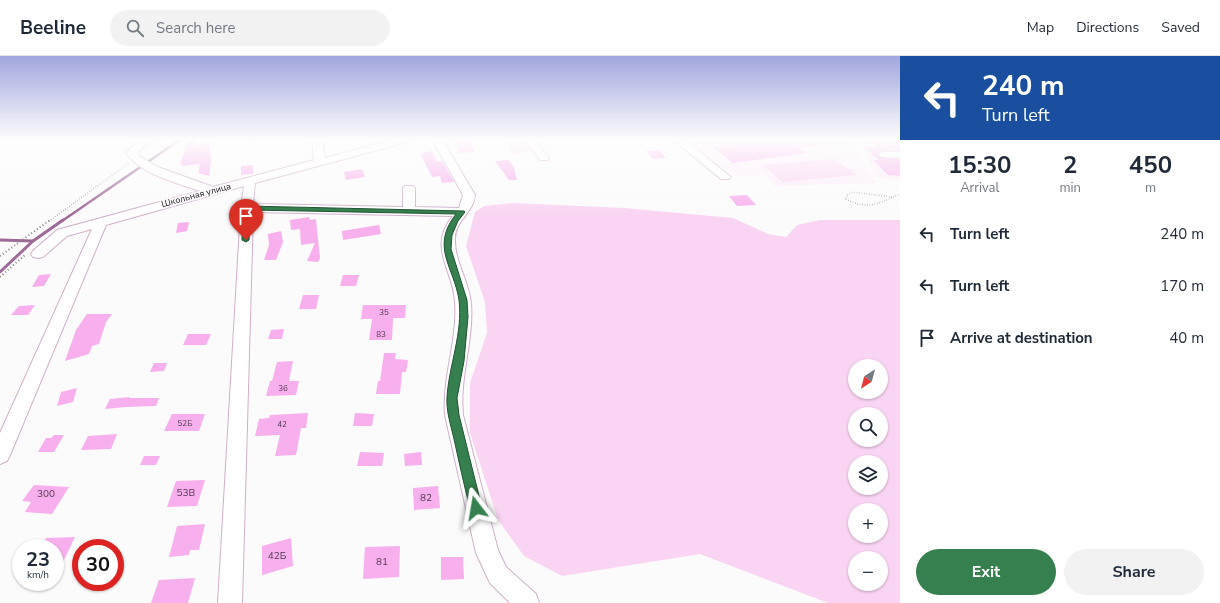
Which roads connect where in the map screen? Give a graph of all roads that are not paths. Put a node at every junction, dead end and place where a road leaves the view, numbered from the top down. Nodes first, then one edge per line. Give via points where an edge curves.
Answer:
1 (144, 165) edge
2 (314, 165) edge
3 (452, 165) edge
4 (707, 165) edge
5 (725, 177) dead end
6 (250, 180) junction
7 (409, 188) dead end
8 (212, 191) junction
9 (247, 208) junction
10 (409, 211) junction
11 (462, 212) junction
12 (100, 222) junction
13 (34, 253) road end
14 (0, 455) edge
15 (230, 603) edge
16 (527, 603) edge

1 - 8 street
2 - 6 street, Школьная улица
3 - 11 street via 469,195 467,206
4 - 5 street
6 - 8 street, Школьная улица
6 - 9 street
7 - 10 street
8 - 12 street, Школьная улица
9 - 10 street
9 - 15 street
10 - 11 street
11 - 16 street via 448,235 448,249 463,300 459,361 452,398 454,415 487,553 498,575
12 - 13 street, Школьная улица via 62,233
12 - 14 street

